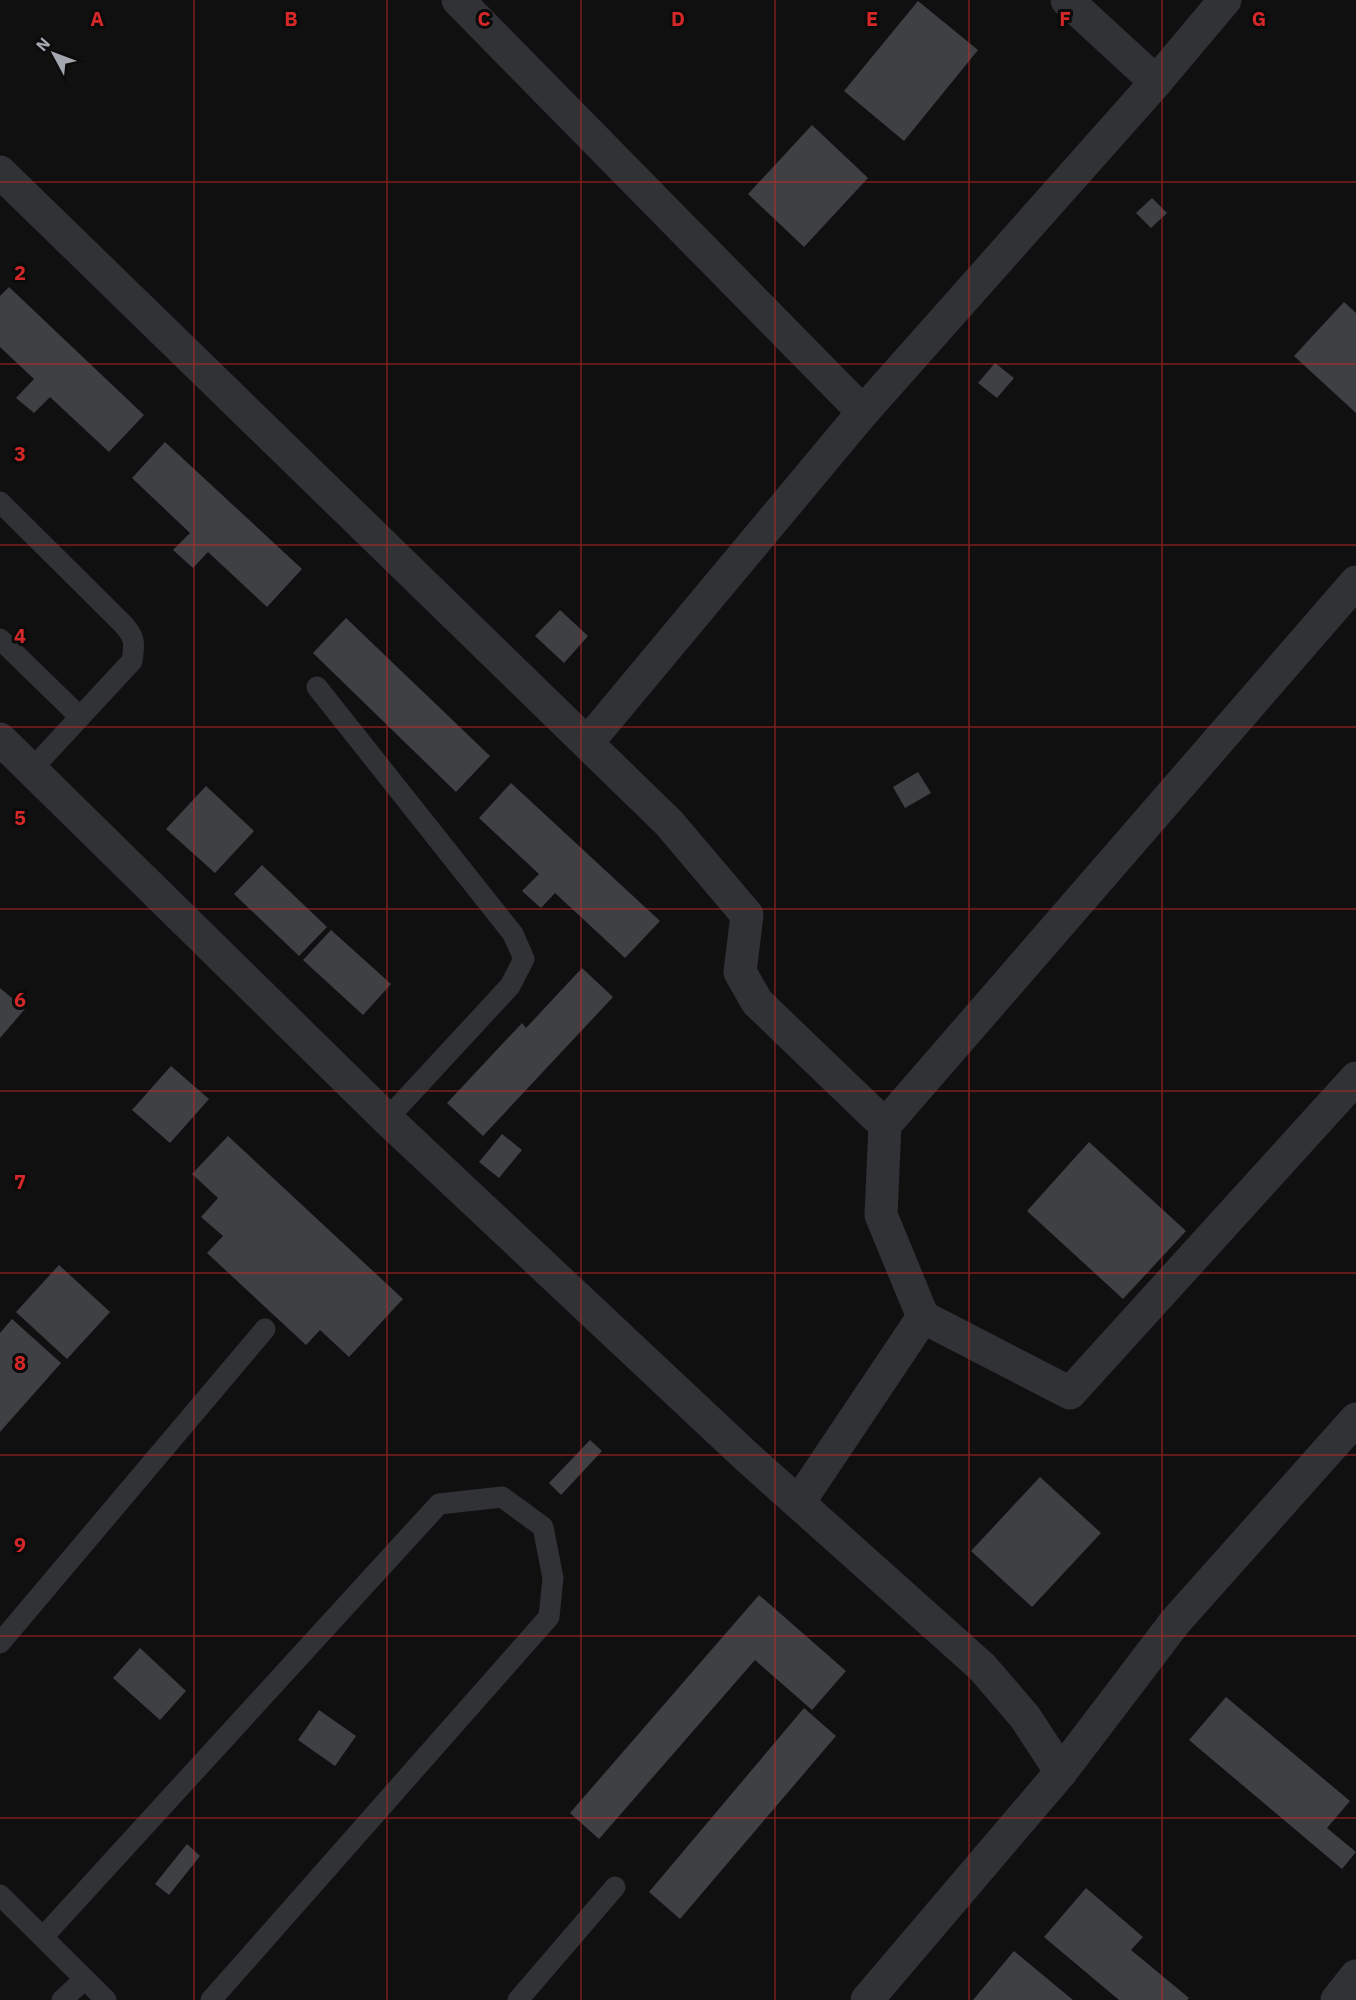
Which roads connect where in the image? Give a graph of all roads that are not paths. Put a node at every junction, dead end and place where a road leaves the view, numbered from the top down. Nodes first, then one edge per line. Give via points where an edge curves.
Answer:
1 (458, 0) edge
2 (1067, 0) edge
3 (1226, 0) edge
4 (1156, 82) junction
5 (0, 172) edge
6 (863, 412) junction
7 (0, 502) edge
8 (1356, 582) edge
9 (0, 639) edge
10 (317, 687) dead end
11 (80, 717) junction
12 (0, 739) edge
13 (588, 742) junction
14 (32, 769) junction
15 (1356, 1078) edge
16 (387, 1119) junction
17 (885, 1125) junction
18 (923, 1317) junction
19 (265, 1329) dead end
20 (1356, 1419) edge
21 (799, 1502) junction
22 (0, 1643) edge
23 (1061, 1772) junction
24 (615, 1887) dead end
25 (0, 1895) edge
26 (43, 1937) junction
27 (1356, 1976) edge
28 (85, 1979) junction
29 (62, 2000) edge
30 (106, 2000) edge
31 (211, 2000) edge
32 (518, 2000) edge
33 (867, 2000) edge
34 (1337, 2000) edge

1 - 6 street
2 - 4 street
3 - 4 street
4 - 6 street
5 - 13 street
6 - 13 street
7 - 11 lane via 132,634 132,661
8 - 17 street
9 - 11 lane
10 - 16 lane via 513,934 524,959 510,986
11 - 14 lane
12 - 14 street
13 - 17 street via 669,823 747,915 740,972 757,1002
14 - 16 street
15 - 18 street via 1070,1393
16 - 21 street
17 - 18 street via 881,1215
18 - 21 street
19 - 22 lane
20 - 23 street via 1175,1622
21 - 23 street via 982,1667 1025,1717
23 - 33 street
24 - 32 lane
25 - 26 lane
26 - 28 lane
26 - 31 lane via 439,1504 502,1497 543,1527 554,1578 549,1617
27 - 34 street
28 - 29 lane
28 - 30 lane

